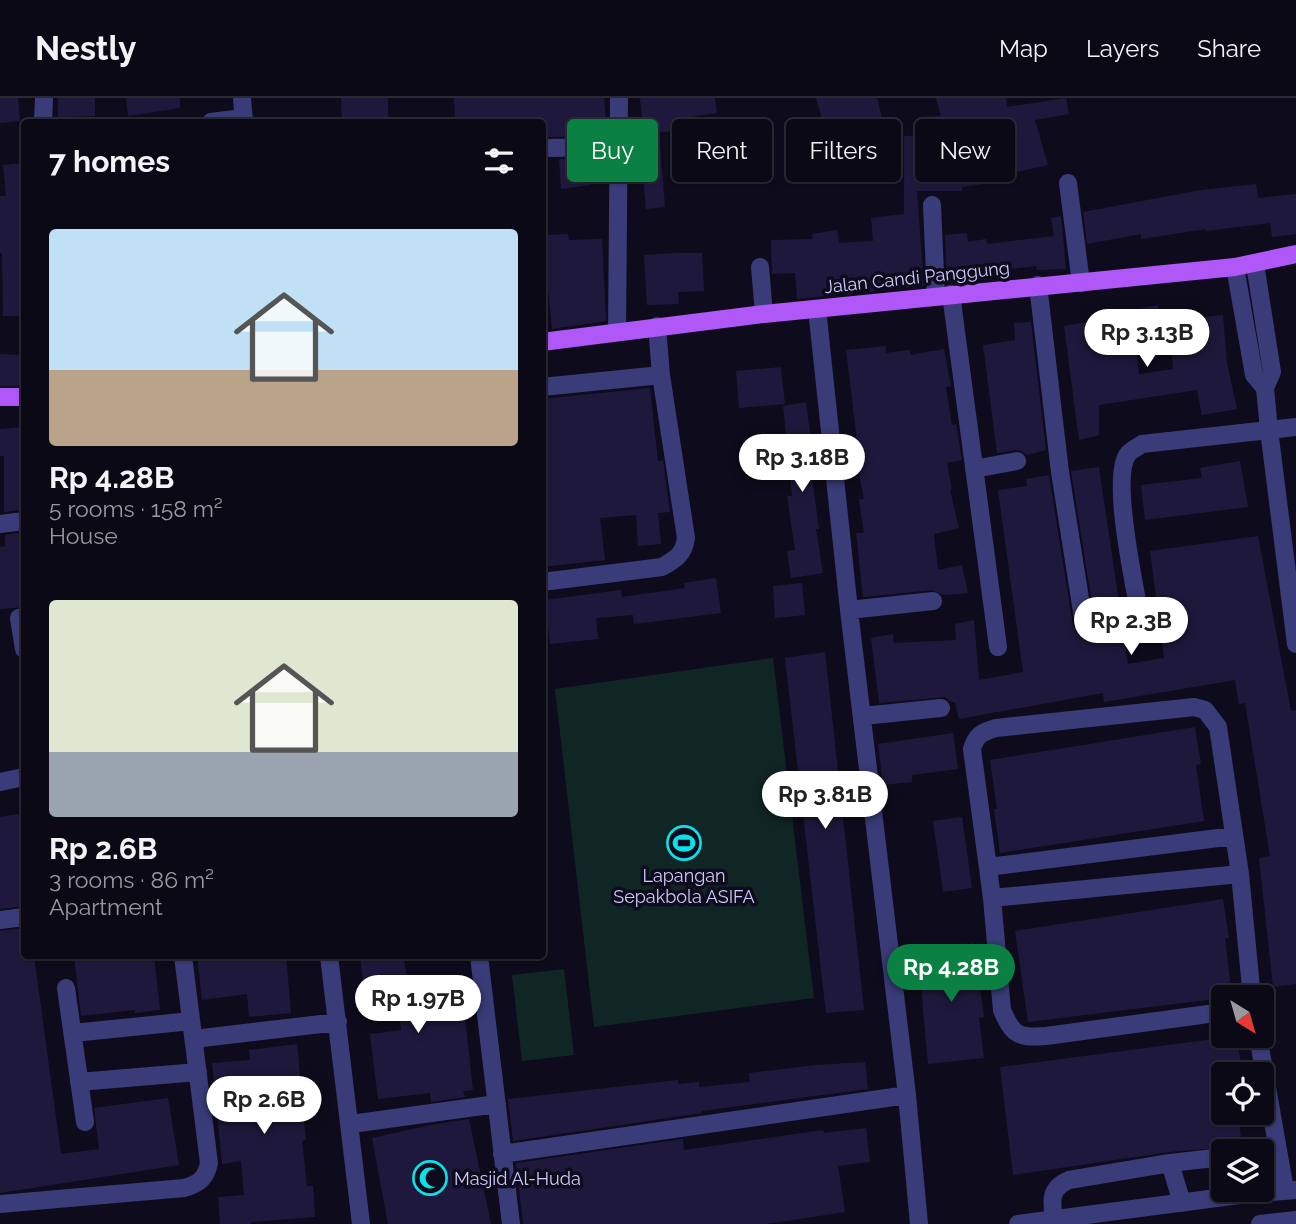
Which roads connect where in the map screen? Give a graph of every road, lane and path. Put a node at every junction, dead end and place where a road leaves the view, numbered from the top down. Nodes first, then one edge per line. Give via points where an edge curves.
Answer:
1 (44, 98) edge
2 (242, 98) edge
3 (619, 98) edge
4 (43, 119) edge
5 (243, 119) edge
6 (619, 119) edge
7 (546, 148) edge
8 (567, 148) edge
9 (618, 182) edge
10 (1068, 183) dead end
11 (932, 205) dead end
12 (1296, 254) edge
13 (1255, 264) junction
14 (760, 267) dead end
15 (1236, 267) junction
16 (1080, 283) junction
17 (1038, 285) junction
18 (943, 295) junction
19 (817, 309) junction
20 (764, 314) junction
21 (657, 326) junction
22 (617, 332) junction
23 (546, 341) edge
24 (661, 375) junction
25 (546, 387) edge
26 (1265, 388) junction
27 (0, 397) edge
28 (21, 397) edge
29 (1296, 427) edge
30 (1269, 430) junction
31 (1017, 461) dead end
32 (974, 469) junction
33 (21, 521) edge
34 (0, 524) edge
35 (546, 582) edge
36 (933, 601) dead end
37 (1138, 606) dead end
38 (849, 610) junction
39 (19, 618) dead end
40 (1084, 624) dead end
41 (21, 630) edge
42 (1296, 644) edge
43 (998, 647) dead end
44 (941, 708) dead end
45 (863, 716) junction
46 (21, 778) edge
47 (0, 782) edge
48 (1234, 836) junction
49 (988, 867) junction
50 (1240, 874) junction
51 (992, 898) junction
52 (21, 917) edge
53 (0, 920) edge
54 (183, 959) edge
55 (329, 959) edge
56 (479, 959) edge
57 (1251, 985) edge
58 (66, 988) dead end
59 (1211, 1014) edge
60 (338, 1022) junction
61 (192, 1030) junction
62 (73, 1032) junction
63 (1259, 1048) edge
64 (198, 1072) junction
65 (79, 1082) junction
66 (907, 1095) junction
67 (497, 1104) junction
68 (85, 1122) dead end
69 (351, 1124) junction
70 (1269, 1139) edge
71 (502, 1154) junction
72 (1211, 1158) edge
73 (1274, 1160) edge
74 (1170, 1163) junction
75 (1291, 1190) edge
76 (1182, 1203) junction
77 (0, 1204) edge
78 (1143, 1216) edge
79 (1054, 1218) junction
80 (1296, 1220) edge
81 (361, 1224) edge
82 (511, 1224) edge
83 (919, 1224) edge
84 (1018, 1224) edge
85 (1260, 1224) edge

1 - 4 street
2 - 5 street
3 - 6 street
7 - 8 street
9 - 22 street
10 - 16 street
11 - 18 street
12 - 13 main road, Jalan Candi Panggung
13 - 15 main road, Jalan Candi Panggung
13 - 26 street via 1272,372
14 - 20 street
15 - 16 main road, Jalan Candi Panggung
15 - 26 street via 1254,375
16 - 17 main road, Jalan Candi Panggung
17 - 18 main road, Jalan Candi Panggung
17 - 40 street
18 - 19 main road, Jalan Candi Panggung
18 - 32 street
19 - 20 main road, Jalan Candi Panggung
19 - 38 street
20 - 21 main road, Jalan Candi Panggung
21 - 22 main road, Jalan Candi Panggung
21 - 24 street
22 - 23 main road, Jalan Candi Panggung
24 - 25 street
24 - 35 street via 685,547 678,558 662,567
26 - 30 street
27 - 28 main road
29 - 30 street
30 - 37 street via 1142,444 1128,454 1123,508
30 - 42 street
31 - 32 street
32 - 43 street
33 - 34 street
36 - 38 street
38 - 45 street
39 - 41 street
44 - 45 street
45 - 66 street
46 - 47 street
48 - 49 street
48 - 49 street via 1218,727 1205,710 1194,707 996,728 975,739 972,749
48 - 50 street
49 - 51 street
50 - 51 street
50 - 57 street
51 - 59 street via 1002,1010 1017,1035 1046,1036
52 - 53 street
54 - 61 street
55 - 60 street
56 - 67 street
58 - 62 street
60 - 61 street
60 - 69 street
61 - 62 street
61 - 64 street
62 - 65 street
63 - 70 street
64 - 65 street
64 - 77 street via 209,1163 198,1183
65 - 68 street
66 - 71 street
66 - 83 street
67 - 69 street
67 - 71 street
69 - 81 street
71 - 82 street
72 - 74 street
73 - 75 street
74 - 76 street
74 - 79 street via 1059,1184 1051,1200
75 - 76 street
76 - 78 street
78 - 79 street
79 - 84 street
80 - 85 street

